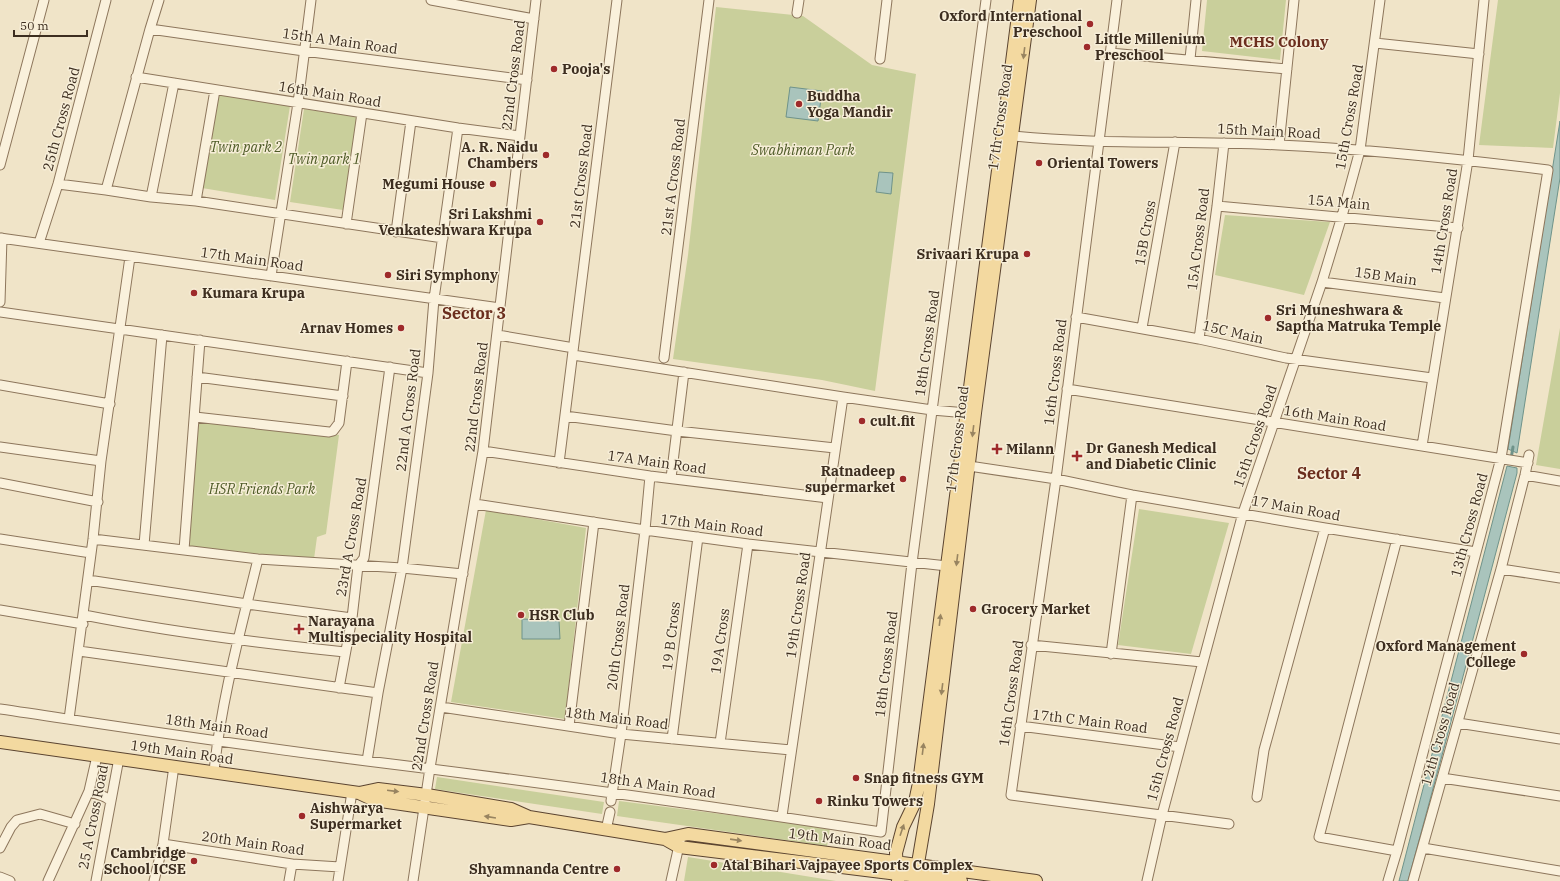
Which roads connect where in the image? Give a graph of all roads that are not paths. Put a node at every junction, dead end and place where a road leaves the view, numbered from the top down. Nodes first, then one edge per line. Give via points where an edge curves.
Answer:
1 (44, 0) edge
2 (106, 0) edge
3 (159, 0) edge
4 (311, 0) edge
5 (434, 0) edge
6 (536, 0) edge
7 (617, 0) edge
8 (709, 0) edge
9 (799, 0) edge
10 (887, 0) edge
11 (986, 0) edge
12 (1020, 0) edge
13 (1030, 0) edge
14 (1117, 0) edge
15 (1196, 0) edge
16 (1294, 0) edge
17 (1380, 0) edge
18 (1484, 0) edge
19 (480, 4) edge
20 (797, 13) dead end
21 (534, 19) junction
22 (150, 29) junction
23 (1375, 43) junction
24 (304, 51) junction
25 (1110, 53) junction
26 (1479, 54) junction
27 (880, 59) dead end
28 (1190, 59) junction
29 (1287, 69) junction
30 (136, 77) junction
31 (527, 80) junction
32 (174, 84) junction
33 (215, 90) junction
34 (298, 103) junction
35 (362, 113) junction
36 (411, 121) junction
37 (458, 128) junction
38 (520, 136) junction
39 (1013, 136) junction
40 (1098, 140) junction
41 (1175, 142) junction
42 (1224, 143) junction
43 (1279, 145) junction
44 (1360, 150) junction
45 (1468, 160) junction
46 (0, 165) edge
47 (1548, 170) joint
48 (58, 184) junction
49 (106, 190) junction
50 (151, 197) junction
51 (196, 201) junction
52 (1217, 206) junction
53 (281, 214) junction
54 (1342, 216) junction
55 (346, 224) junction
56 (1458, 228) junction
57 (396, 232) junction
58 (1, 238) edge
59 (443, 238) junction
60 (39, 243) junction
61 (130, 257) junction
62 (271, 276) junction
63 (1322, 282) junction
64 (1445, 298) junction
65 (434, 299) junction
66 (0, 302) edge
67 (500, 308) junction
68 (0, 312) edge
69 (1076, 318) junction
70 (120, 328) junction
71 (1142, 328) junction
72 (162, 335) junction
73 (498, 335) junction
74 (1199, 338) junction
75 (200, 340) junction
76 (571, 351) junction
77 (664, 358) dead end
78 (1296, 360) junction
79 (347, 361) junction
80 (390, 367) junction
81 (684, 372) junction
82 (428, 373) junction
83 (197, 377) junction
84 (1432, 378) junction
85 (0, 385) edge
86 (1067, 389) junction
87 (343, 396) junction
88 (843, 397) junction
89 (110, 404) junction
90 (932, 410) junction
91 (966, 413) junction
92 (565, 416) junction
93 (195, 417) junction
94 (1275, 422) junction
95 (677, 431) junction
96 (1422, 446) junction
97 (0, 447) edge
98 (836, 448) junction
99 (483, 451) junction
100 (1528, 459) joint
101 (1509, 460) junction
102 (102, 461) junction
103 (559, 463) junction
104 (969, 466) junction
105 (1525, 475) junction
106 (650, 476) junction
107 (672, 478) junction
108 (1056, 479) junction
109 (1560, 481) edge
110 (0, 483) edge
111 (1132, 495) junction
112 (828, 498) junction
113 (98, 502) junction
114 (475, 504) junction
115 (1243, 513) junction
116 (594, 522) junction
117 (1325, 528) junction
118 (645, 530) junction
119 (698, 537) junction
120 (0, 539) edge
121 (94, 539) junction
122 (1397, 539) junction
123 (748, 544) junction
124 (144, 545) junction
125 (184, 550) junction
126 (820, 551) junction
127 (1476, 552) junction
128 (91, 553) junction
129 (258, 559) junction
130 (912, 563) junction
131 (358, 566) junction
132 (947, 566) junction
133 (402, 568) junction
134 (1501, 569) junction
135 (463, 574) junction
136 (1560, 578) edge
137 (88, 580) junction
138 (247, 604) junction
139 (0, 610) edge
140 (352, 618) junction
141 (83, 620) junction
142 (239, 639) junction
143 (1031, 645) junction
144 (79, 651) junction
145 (345, 652) junction
146 (1111, 654) junction
147 (1202, 662) junction
148 (231, 673) junction
149 (338, 688) junction
150 (378, 693) junction
151 (440, 707) junction
152 (0, 709) edge
153 (69, 719) junction
154 (1458, 724) junction
155 (569, 726) junction
156 (1020, 726) junction
157 (621, 734) junction
158 (672, 739) junction
159 (1560, 739) edge
160 (217, 740) junction
161 (0, 742) edge
162 (720, 743) junction
163 (1180, 747) junction
164 (791, 750) junction
165 (97, 756) junction
166 (119, 758) junction
167 (367, 761) junction
168 (174, 766) junction
169 (430, 768) junction
170 (214, 772) junction
171 (1442, 778) junction
172 (89, 791) junction
173 (356, 793) junction
174 (612, 796) junction
175 (1560, 796) edge
176 (1257, 797) dead end
177 (426, 801) junction
178 (111, 802) junction
179 (610, 812) dead end
180 (910, 814) junction
181 (1162, 815) junction
182 (782, 816) junction
183 (925, 816) junction
184 (75, 824) junction
185 (1229, 824) dead end
186 (606, 830) junction
187 (881, 832) joint
188 (680, 841) junction
189 (163, 844) junction
190 (0, 848) edge
191 (1423, 848) junction
192 (1398, 851) junction
193 (896, 862) junction
194 (292, 864) junction
195 (340, 867) junction
196 (1560, 871) edge
197 (916, 874) edge
198 (0, 877) edge
199 (898, 878) edge
200 (10, 881) edge
201 (48, 881) edge
202 (96, 881) edge
203 (154, 881) edge
204 (289, 881) edge
205 (338, 881) edge
206 (413, 881) edge
207 (671, 881) edge
208 (961, 881) edge
209 (1036, 881) edge
210 (1148, 881) edge
211 (1388, 881) edge
212 (1414, 881) edge

1 - 46 street
2 - 48 street, 25th Cross Road
3 - 22 street
4 - 24 street
5 - 19 street
6 - 21 street, 22nd Cross Road
7 - 76 street, 21st Cross Road
8 - 77 street, 21st A Cross Road
9 - 20 street
10 - 27 street
11 - 90 street, 18th Cross Road
12 - 91 main road, 17th Cross Road
13 -> 39 main road, 17th Cross Road
14 - 25 street, 16th Cross Road
15 - 28 street
16 - 29 street
17 - 23 street, 15th Cross Road
18 - 26 street, 14th Cross Road
19 - 21 street
21 - 31 street, 22nd Cross Road
22 - 24 street, 15th A Main Road
22 - 30 street
23 - 26 street
23 - 44 street, 15th Cross Road
24 - 31 street, 15th A Main Road
24 - 34 street
25 - 28 street
25 - 40 street, 16th Cross Road
26 - 45 street, 14th Cross Road
28 - 29 street
29 - 43 street
30 - 32 street, 16th Main Road
30 - 49 street
31 - 38 street, 22nd Cross Road
32 - 33 street, 16th Main Road
32 - 50 street
33 - 34 street, 16th Main Road
33 - 51 street
34 - 35 street, 16th Main Road
34 - 53 street
35 - 36 street, 16th Main Road
35 - 55 street
36 - 37 street, 16th Main Road
36 - 57 street
37 - 38 street, 16th Main Road
37 - 59 street, 22nd A Cross Road
38 - 67 street, 22nd Cross Road
39 - 40 street, 15th Main Road
39 -> 104 main road, 17th Cross Road
40 - 41 street, 15th Main Road
40 - 69 street, 16th Cross Road
41 - 42 street, 15th Main Road
41 - 71 street, 15B Cross
42 - 43 street, 15th Main Road
42 - 52 street, 15A Cross Road
43 - 44 street, 15th Main Road
44 - 45 street, 15th Main Road
44 - 54 street, 15th Cross Road
45 - 47 street, 15th Main Road
45 - 56 street, 14th Cross Road
47 - 101 street, 13th Cross Road
48 - 49 street
48 - 60 street, 25th Cross Road
49 - 50 street
50 - 51 street
51 - 53 street
52 - 54 street, 15A Main
52 - 74 street, 15A Cross Road
53 - 55 street
53 - 62 street
54 - 56 street, 15A Main
54 - 63 street, 15th Cross Road
55 - 57 street
56 - 64 street, 14th Cross Road
57 - 59 street
58 - 60 street, 17th Main Road
58 - 66 street
59 - 65 street, 22nd A Cross Road
60 - 61 street, 17th Main Road
61 - 62 street, 17th Main Road
61 - 70 street
62 - 65 street, 17th Main Road
63 - 64 street, 15B Main
63 - 78 street, 15th Cross Road
64 - 84 street, 14th Cross Road
65 - 67 street, 17th Main Road
65 - 82 street, 22nd A Cross Road
67 - 73 street, 22nd Cross Road
68 - 70 street
69 - 71 street, 15C Main
69 - 86 street, 16th Cross Road
70 - 72 street
70 - 89 street
71 - 74 street, 15C Main
72 - 75 street
72 - 124 street
73 - 76 street
73 - 99 street, 22nd Cross Road
74 - 78 street, 15C Main
75 - 79 street
75 - 83 street
76 - 81 street
76 - 92 street, 21st Cross Road
78 - 84 street, 15C Main
78 - 94 street, 15th Cross Road
79 - 80 street
79 - 87 street
80 - 82 street
80 - 131 street, 23rd A Cross Road via 364,558
81 - 88 street
81 - 95 street
82 - 133 street, 22nd A Cross Road
83 - 87 street
83 - 93 street
84 - 96 street, 14th Cross Road
85 - 89 street
86 - 94 street, 16th Main Road
86 - 108 street, 16th Cross Road
87 - 93 street via 339,423 329,432
88 - 90 street
88 - 98 street, 19th Cross Road
89 - 102 street
90 - 91 street
90 - 130 street, 18th Cross Road
91 - 132 main road, 17th Cross Road
92 - 95 street
92 - 103 street, 21st Cross Road
93 - 125 street
94 - 96 street, 16th Main Road
94 - 115 street, 15th Cross Road
95 - 98 street
95 - 107 street
96 - 101 street, 16th Main Road
97 - 102 street
98 - 112 street, 19th Cross Road
99 - 103 street, 17A Main Road
99 - 114 street, 22nd Cross Road
100 - 101 street, 16th Main Road
100 - 105 street, 12th Cross Road
101 - 127 street, 13th Cross Road
102 - 113 street
103 - 106 street, 17A Main Road
104 - 108 street, 17 Main Road
104 -> 183 main road, 17th Cross Road
105 - 109 street
105 - 134 street, 12th Cross Road
106 - 107 street, 17A Main Road
106 - 118 street, 20th Cross Road
107 - 112 street, 17A Main Road
108 - 111 street, 17 Main Road
108 - 143 street, 16th Cross Road
110 - 113 street
111 - 115 street, 17 Main Road
111 - 146 street
112 - 126 street, 19th Cross Road
113 - 121 street
114 - 116 street, 17th Main Road
114 - 135 street, 22nd Cross Road
115 - 117 street, 17 Main Road
115 - 147 street, 15th Cross Road
116 - 118 street, 17th Main Road
116 - 155 street
117 - 122 street, 17 Main Road
117 - 176 street via 1264,750
118 - 119 street, 17th Main Road
118 - 157 street, 20th Cross Road
119 - 123 street, 17th Main Road
119 - 158 street, 19 B Cross
120 - 128 street
121 - 124 street
121 - 128 street
122 - 127 street, 17 Main Road
122 - 192 street via 1319,837
123 - 126 street, 17th Main Road
123 - 162 street, 19A Cross
124 - 125 street
125 - 129 street
126 - 130 street, 17th Main Road
126 - 164 street, 19th Cross Road
127 - 192 street, 13th Cross Road
128 - 137 street
129 - 131 street
129 - 138 street
130 - 132 street, 17th Main Road
130 - 187 street, 18th Cross Road
131 - 133 street
131 - 140 street, 23rd A Cross Road
180 -> 132 main road, 17th Cross Road via 919,783
133 - 135 street
133 - 150 street, 22nd A Cross Road
134 - 136 street
134 - 154 street, 12th Cross Road
135 - 151 street, 22nd Cross Road
137 - 138 street
137 - 141 street
138 - 140 street
138 - 142 street
139 - 141 street
140 - 145 street, 23rd A Cross Road
141 - 142 street
141 - 144 street
142 - 145 street
142 - 148 street
143 - 146 street
143 - 156 street, 16th Cross Road
144 - 148 street
144 - 153 street
145 - 149 street, 23rd A Cross Road
146 - 147 street
147 - 163 street, 15th Cross Road
148 - 149 street
148 - 160 street
149 - 150 street
150 - 167 street, 22nd A Cross Road
151 - 155 street, 18th Main Road
151 - 169 street, 22nd Cross Road
152 - 153 street, 18th Main Road
153 - 160 street, 18th Main Road
154 - 159 street
154 - 171 street, 12th Cross Road
155 - 157 street, 18th Main Road
156 - 163 street, 17th C Main Road
156 - 181 street, 16th Cross Road via 1011,796
157 - 158 street, 18th Main Road
157 - 174 street, 20th Cross Road
158 - 162 street, 18th Main Road
160 - 167 street, 18th Main Road
160 - 170 street
161 - 165 main road, 19th Main Road
162 - 164 street, 18th Main Road
163 - 181 street, 15th Cross Road
164 - 182 street, 19th Cross Road
165 - 166 main road, 19th Main Road
165 - 172 street
166 - 168 main road, 19th Main Road
166 - 178 street, 25 A Cross Road
167 - 169 street, 18th Main Road
168 - 170 main road, 19th Main Road
168 - 189 street
169 - 174 street, 18th A Main Road
169 - 177 street, 22nd Cross Road
170 - 173 main road, 19th Main Road
171 - 175 street
171 - 191 street, 12th Cross Road
172 - 178 street
172 - 184 street
173 - 177 main road, 19th Main Road via 374,800
173 - 195 street
174 - 182 street, 18th A Main Road
177 - 186 main road, 19th Main Road via 511,809 529,817
177 - 206 street, 22nd Cross Road
178 - 202 street, 25 A Cross Road
179 - 186 street
180 - 183 main road
193 -> 180 main road, 17th Cross Road via 899,840
181 - 185 street
181 - 210 street, 15th Cross Road
182 - 187 street, 18th A Main Road
183 - 197 main road, 17th Cross Road
184 - 190 street via 40,814 17,820 11,826
184 - 201 street
186 - 188 main road, 19th Main Road
188 -> 193 main road, 19th Main Road via 688,834
188 - 199 main road, 19th Main Road
188 - 207 street
189 - 194 street, 20th Main Road
189 - 203 street
191 - 196 street
191 - 212 street, 12th Cross Road
192 - 211 street, 13th Cross Road
193 - 197 main road, 19th Main Road
193 - 199 main road, 17th Cross Road
194 - 195 street, 20th Main Road
194 - 204 street
195 - 205 street
197 - 199 main road, 19th Main Road
197 - 208 main road, 19th Main Road
197 - 209 main road, 19th Main Road
198 - 200 street

